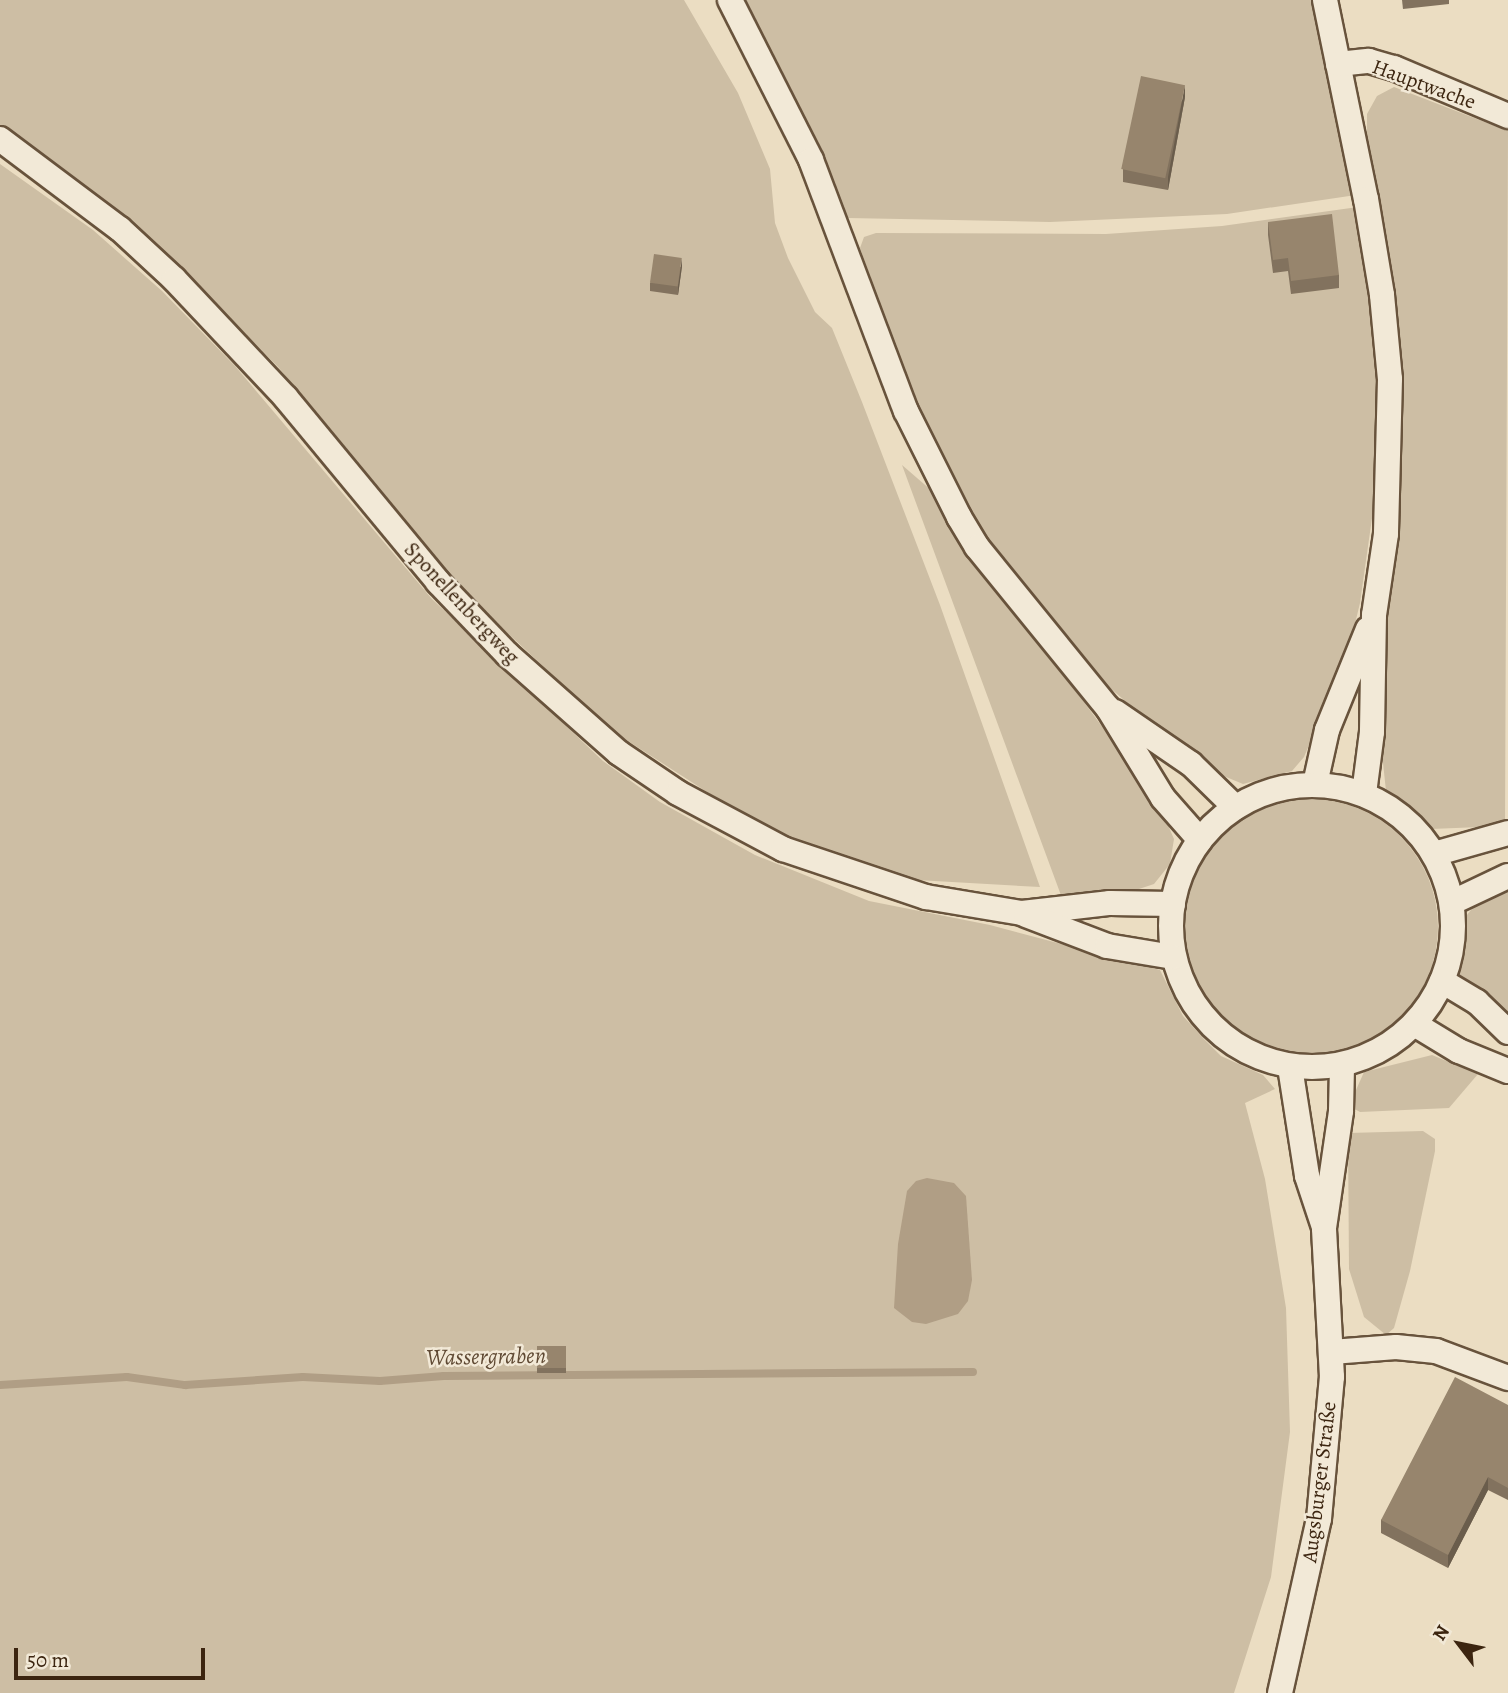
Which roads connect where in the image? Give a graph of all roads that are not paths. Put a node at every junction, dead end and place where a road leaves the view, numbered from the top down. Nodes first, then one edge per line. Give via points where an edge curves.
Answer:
1 (730, 0) edge
2 (1325, 0) edge
3 (1338, 64) junction
4 (1508, 116) edge
5 (0, 139) edge
6 (1374, 615) junction
7 (1108, 708) junction
8 (1314, 784) junction
9 (1364, 794) junction
10 (1235, 807) junction
11 (1508, 833) edge
12 (1200, 840) junction
13 (1434, 854) junction
14 (1508, 876) edge
15 (1452, 902) junction
16 (1173, 904) junction
17 (1022, 913) junction
18 (1173, 957) junction
19 (1442, 981) junction
20 (1416, 1024) junction
21 (1508, 1032) edge
22 (1342, 1066) junction
23 (1290, 1067) junction
24 (1508, 1071) edge
25 (1324, 1228) junction
26 (1332, 1352) junction
27 (1508, 1378) edge
28 (1279, 1693) edge

1 - 7 street via 811,160 893,378 937,477 977,547
2 - 3 street
3 - 4 street, Hauptwache via 1369,61 1394,68
3 - 6 street via 1380,281 1390,379 1386,534
5 - 17 street, Sponellenbergweg via 120,229 174,278 286,398 438,582 507,654 620,753 678,793 783,849 914,894
6 - 8 street via 1327,730
6 - 9 street via 1372,732
7 - 10 street via 1191,764
7 - 12 street via 1163,798
8 - 9 street
8 - 10 street via 1264,793
9 - 13 street via 1404,819
10 - 12 street
11 - 13 street
12 - 16 street via 1182,870
13 - 15 street
14 - 15 street
15 - 19 street via 1451,952
16 - 17 street, Sponellenbergweg via 1110,903
16 - 18 street
17 - 18 street, Sponellenbergweg via 1107,946
18 - 23 street via 1182,984 1203,1017 1223,1037 1246,1052
19 - 20 street
19 - 21 street via 1477,1002
20 - 22 street via 1376,1052
20 - 24 street via 1459,1051
22 - 23 street
22 - 25 street, Augsburger Straße via 1341,1111
23 - 25 street, Augsburger Straße via 1307,1176
25 - 26 street, Augsburger Straße
26 - 27 street via 1395,1347 1436,1351
26 - 28 street, Augsburger Straße via 1319,1519

